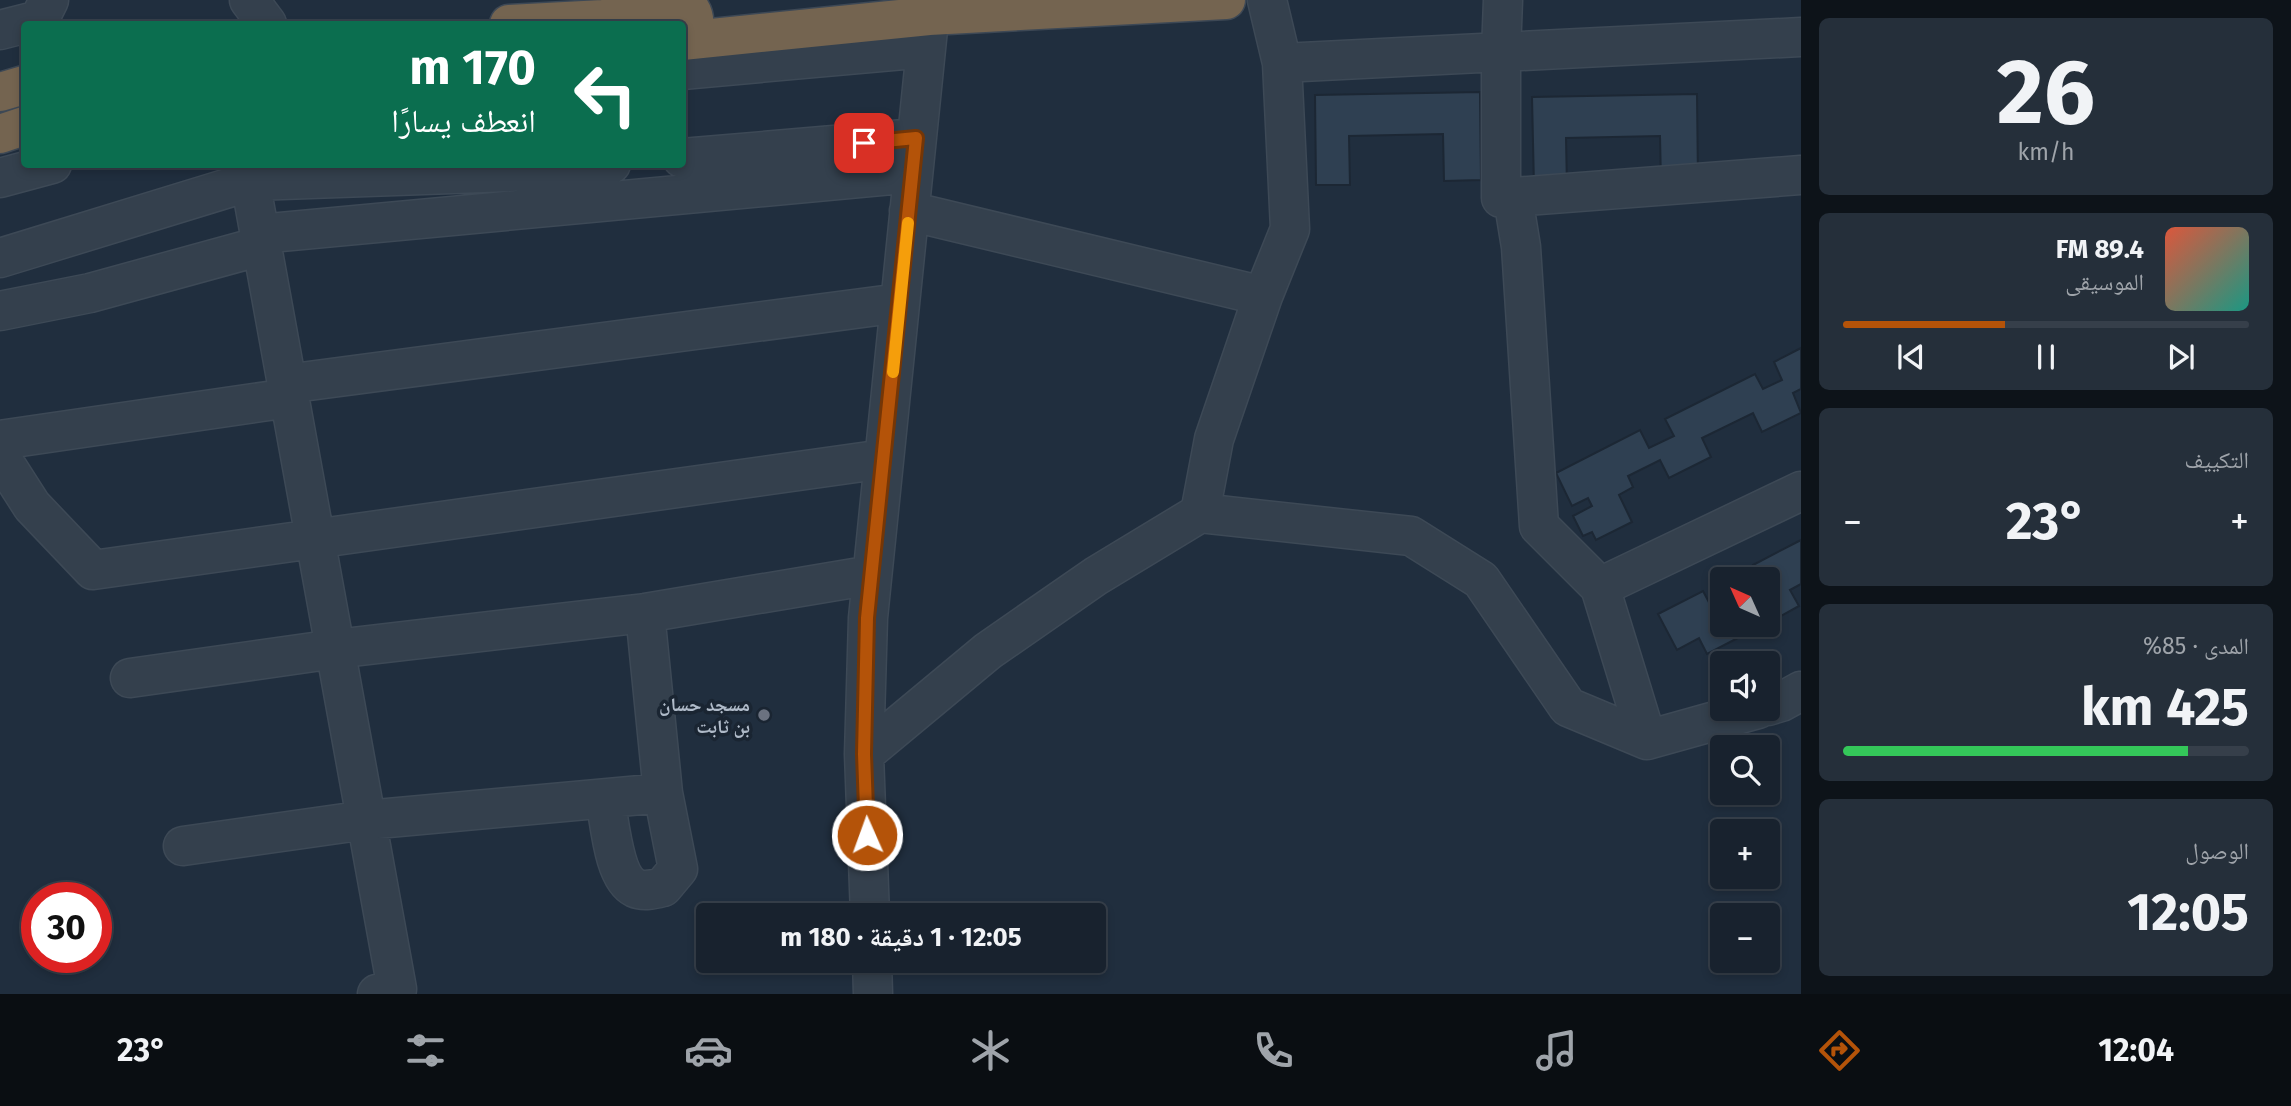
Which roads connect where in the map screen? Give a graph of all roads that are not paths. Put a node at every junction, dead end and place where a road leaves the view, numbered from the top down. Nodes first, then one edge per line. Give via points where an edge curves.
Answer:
1 (49, 0) edge
2 (249, 0) edge
3 (1226, 0) edge
4 (1267, 0) edge
5 (1503, 0) edge
6 (673, 11) edge
7 (35, 21) edge
8 (265, 21) edge
9 (565, 21) edge
10 (928, 21) edge
11 (21, 25) edge
12 (0, 30) edge
13 (1801, 37) edge
14 (1501, 52) junction
15 (1282, 63) junction
16 (686, 68) edge
17 (21, 86) edge
18 (0, 92) edge
19 (21, 127) edge
20 (0, 134) edge
21 (915, 156) junction
22 (686, 158) edge
23 (37, 168) edge
24 (569, 168) edge
25 (249, 173) edge
26 (1801, 175) edge
27 (0, 178) edge
28 (1513, 198) junction
29 (909, 211) junction
30 (260, 240) junction
31 (0, 258) edge
32 (1263, 296) junction
33 (900, 303) junction
34 (0, 312) edge
35 (288, 391) junction
36 (0, 440) edge
37 (0, 456) edge
38 (884, 459) junction
39 (1801, 491) edge
40 (1199, 513) junction
41 (315, 539) junction
42 (872, 575) junction
43 (1600, 587) junction
44 (645, 613) junction
45 (335, 649) junction
46 (130, 678) dead end
47 (1801, 691) edge
48 (1780, 702) edge
49 (1715, 721) edge
50 (1647, 740) junction
51 (864, 754) junction
52 (663, 793) junction
53 (605, 799) junction
54 (366, 820) junction
55 (183, 846) dead end
56 (870, 903) edge
57 (872, 973) edge
58 (377, 994) edge
59 (873, 994) edge

1 - 7 street
2 - 8 street
3 - 10 highway
4 - 15 street
5 - 14 street
6 - 9 highway
6 - 10 highway
10 - 16 street
10 - 21 street
11 - 12 street
13 - 14 street
14 - 15 street
14 - 28 street via 1501,198
15 - 32 street via 1290,229
17 - 18 highway
19 - 20 highway
21 - 22 street
21 - 29 street
21 - 30 street
23 - 27 street
24 - 25 street
25 - 30 street
25 - 31 street
26 - 28 street
28 - 43 street via 1521,247 1539,526
29 - 32 street
29 - 33 street
30 - 34 street via 90,293
30 - 35 street
32 - 40 street via 1214,439
33 - 35 street
33 - 38 street
35 - 36 street
35 - 41 street
37 - 41 street via 32,506 93,570
38 - 41 street
38 - 42 street
39 - 43 street
40 - 50 street via 1411,536 1481,580 1568,707
40 - 51 street via 1096,576 988,651
41 - 45 street
42 - 44 street
42 - 51 street
43 - 50 street
44 - 45 street
44 - 52 street
45 - 46 street
45 - 54 street
47 - 48 street
49 - 50 street
51 - 56 street
52 - 53 street
52 - 53 street via 678,869 663,887 649,890 637,889 620,871
53 - 54 street
54 - 55 street
54 - 58 street via 397,989
57 - 59 street

